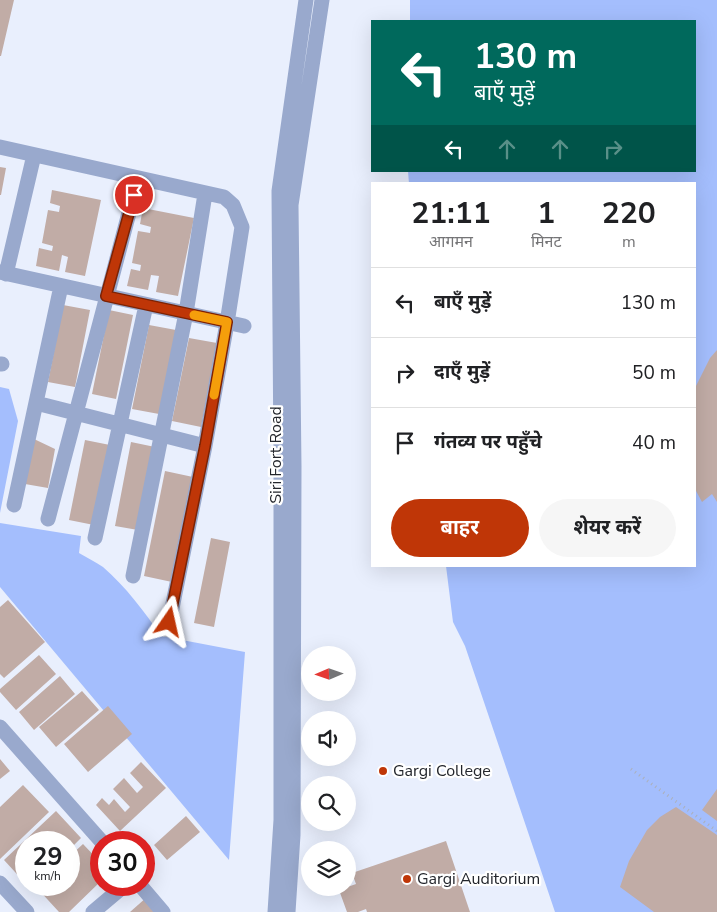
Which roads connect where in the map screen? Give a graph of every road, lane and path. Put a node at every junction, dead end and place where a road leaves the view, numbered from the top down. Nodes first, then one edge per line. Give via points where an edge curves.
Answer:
1 (306, 0) edge
2 (322, 0) edge
3 (0, 147) edge
4 (34, 155) junction
5 (138, 179) junction
6 (205, 194) junction
7 (3, 273) edge
8 (61, 286) junction
9 (106, 296) junction
10 (146, 305) junction
11 (186, 314) junction
12 (227, 322) junction
13 (244, 326) dead end
14 (36, 403) junction
15 (76, 413) junction
16 (119, 424) junction
17 (162, 435) junction
18 (205, 446) junction
19 (14, 505) dead end
20 (48, 519) dead end
21 (95, 538) dead end
22 (133, 576) dead end
23 (169, 622) dead end
24 (0, 726) edge
25 (631, 769) dead end
26 (92, 831) edge
27 (717, 831) edge
28 (0, 882) edge
29 (112, 896) edge
30 (149, 896) edge
31 (27, 912) edge
32 (93, 912) edge
33 (163, 912) edge
34 (275, 912) edge
35 (288, 912) edge

1 - 34 street, Siri Fort Road via 279,191 281,800
2 - 35 street, Siri Fort Road via 291,206 293,834
3 - 4 street
4 - 5 street
4 - 7 street
5 - 6 street
5 - 9 street
6 - 11 street
6 - 12 street via 224,197 233,205 242,227
7 - 8 street
8 - 9 street
8 - 14 street
9 - 10 street
9 - 15 street
10 - 11 street
10 - 16 street
11 - 12 street
11 - 17 street
12 - 13 street
12 - 18 street
14 - 15 street
14 - 19 street
15 - 16 street
15 - 20 street
16 - 17 street
16 - 21 street
17 - 18 street
17 - 22 street
18 - 23 street
24 - 26 street
25 - 27 path
28 - 31 street
29 - 32 street
30 - 33 street

